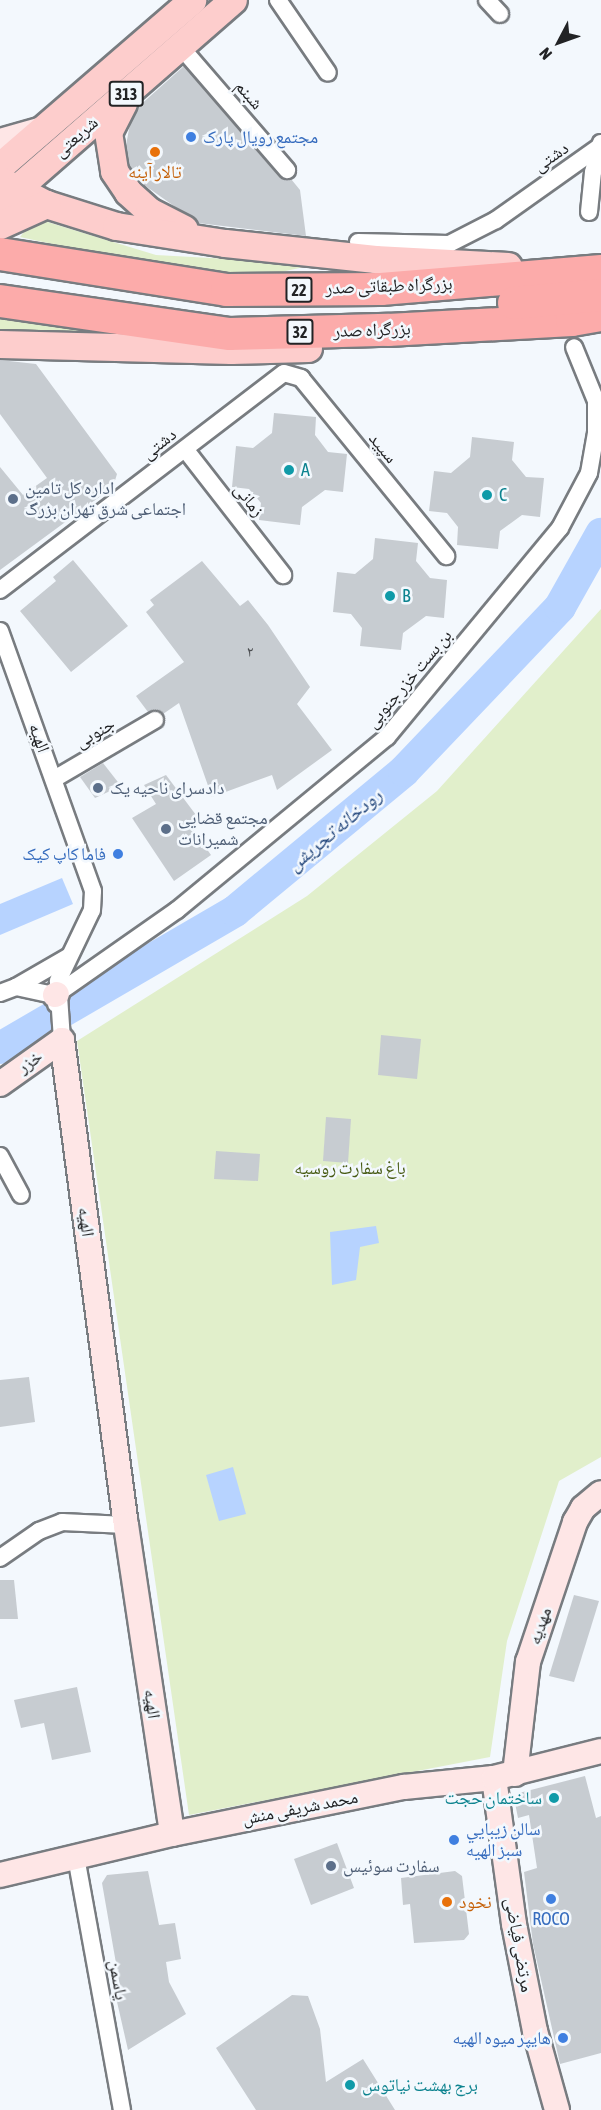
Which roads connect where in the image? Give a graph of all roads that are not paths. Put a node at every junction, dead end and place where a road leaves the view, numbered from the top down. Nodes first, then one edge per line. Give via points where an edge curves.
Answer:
1 (192, 0) edge
2 (233, 0) edge
3 (278, 0) edge
4 (487, 0) edge
5 (500, 14) dead end
6 (180, 46) junction
7 (328, 73) dead end
8 (133, 87) junction
9 (54, 121) junction
10 (78, 135) junction
11 (0, 141) edge
12 (600, 145) edge
13 (0, 166) edge
14 (287, 170) dead end
15 (6, 190) edge
16 (46, 204) junction
17 (589, 212) dead end
18 (0, 225) edge
19 (358, 242) dead end
20 (225, 243) junction
21 (0, 251) edge
22 (601, 257) edge
23 (508, 266) junction
24 (601, 271) edge
25 (0, 295) edge
26 (601, 295) edge
27 (0, 301) edge
28 (601, 315) edge
29 (520, 323) junction
30 (0, 344) edge
31 (574, 347) dead end
32 (284, 373) joint
33 (185, 449) junction
34 (446, 556) dead end
35 (283, 575) dead end
36 (0, 590) edge
37 (0, 631) edge
38 (155, 720) dead end
39 (54, 779) junction
40 (68, 957) junction
41 (8, 990) edge
42 (56, 994) junction
43 (61, 1040) junction
44 (0, 1084) edge
45 (0, 1156) edge
46 (21, 1196) dead end
47 (601, 1493) edge
48 (126, 1525) junction
49 (0, 1558) edge
50 (601, 1751) edge
51 (504, 1776) junction
52 (171, 1834) junction
53 (76, 1857) junction
54 (0, 1875) edge
55 (122, 2110) edge
56 (557, 2110) edge

1 - 9 main road, شریعتی / 313
2 - 6 main road, شریعتی / 313
3 - 7 street
4 - 5 street
6 - 8 main road, شریعتی / 313
6 - 14 street, شبنم
8 - 10 main road, شریعتی / 313
8 - 20 main road via 108,132 114,171 128,192 149,211 178,227
9 - 10 main road
9 - 11 street
9 - 13 main road, شریعتی / 313
10 - 15 main road, شریعتی / 313
12 - 17 street
12 - 19 street, دشتی via 496,220 449,244
15 - 16 main road
16 - 18 main road
16 - 20 main road via 116,226
20 - 23 main road via 375,259
21 - 23 highway via 227,280 378,276
21 - 24 highway, بزرگراه طبقاتی صدر / 22 via 227,290 381,289
22 - 23 highway
25 - 26 highway, بزرگراه طبقاتی صدر / 22 via 98,312 230,323 386,315
27 - 29 highway, بزرگراه صدر / 32 via 230,334
28 - 29 highway, بزرگراه صدر / 32
29 - 30 main road via 390,345 231,350
31 - 42 street, بن بست خزر جنوبی via 596,401 596,433 589,473 560,528 387,737 177,910
32 - 33 street, دشتی
32 - 34 street, سپید via 301,378
33 - 35 street, زمانی
33 - 36 street, دشتی
37 - 39 street, الهیه
38 - 39 street, جنوبی
39 - 40 street, الهیه via 93,891 92,910
40 - 41 street
40 - 42 street, الهیه
41 - 42 street
42 - 43 street, الهیه
43 - 44 street, خزر
43 - 48 street, الهیه
45 - 46 street
47 - 51 street, مهدیه via 583,1508 575,1522 528,1662
48 - 49 street via 62,1522 39,1531
48 - 52 street, الهیه
50 - 51 street, محمد شریفی منش
51 - 52 street, محمد شریفی منش via 404,1787
51 - 56 street, مرتضی فیاضی via 514,1924 535,2031
52 - 53 street, محمد شریفی منش
53 - 54 street, محمد شریفی منش
53 - 55 street, یاسمن

